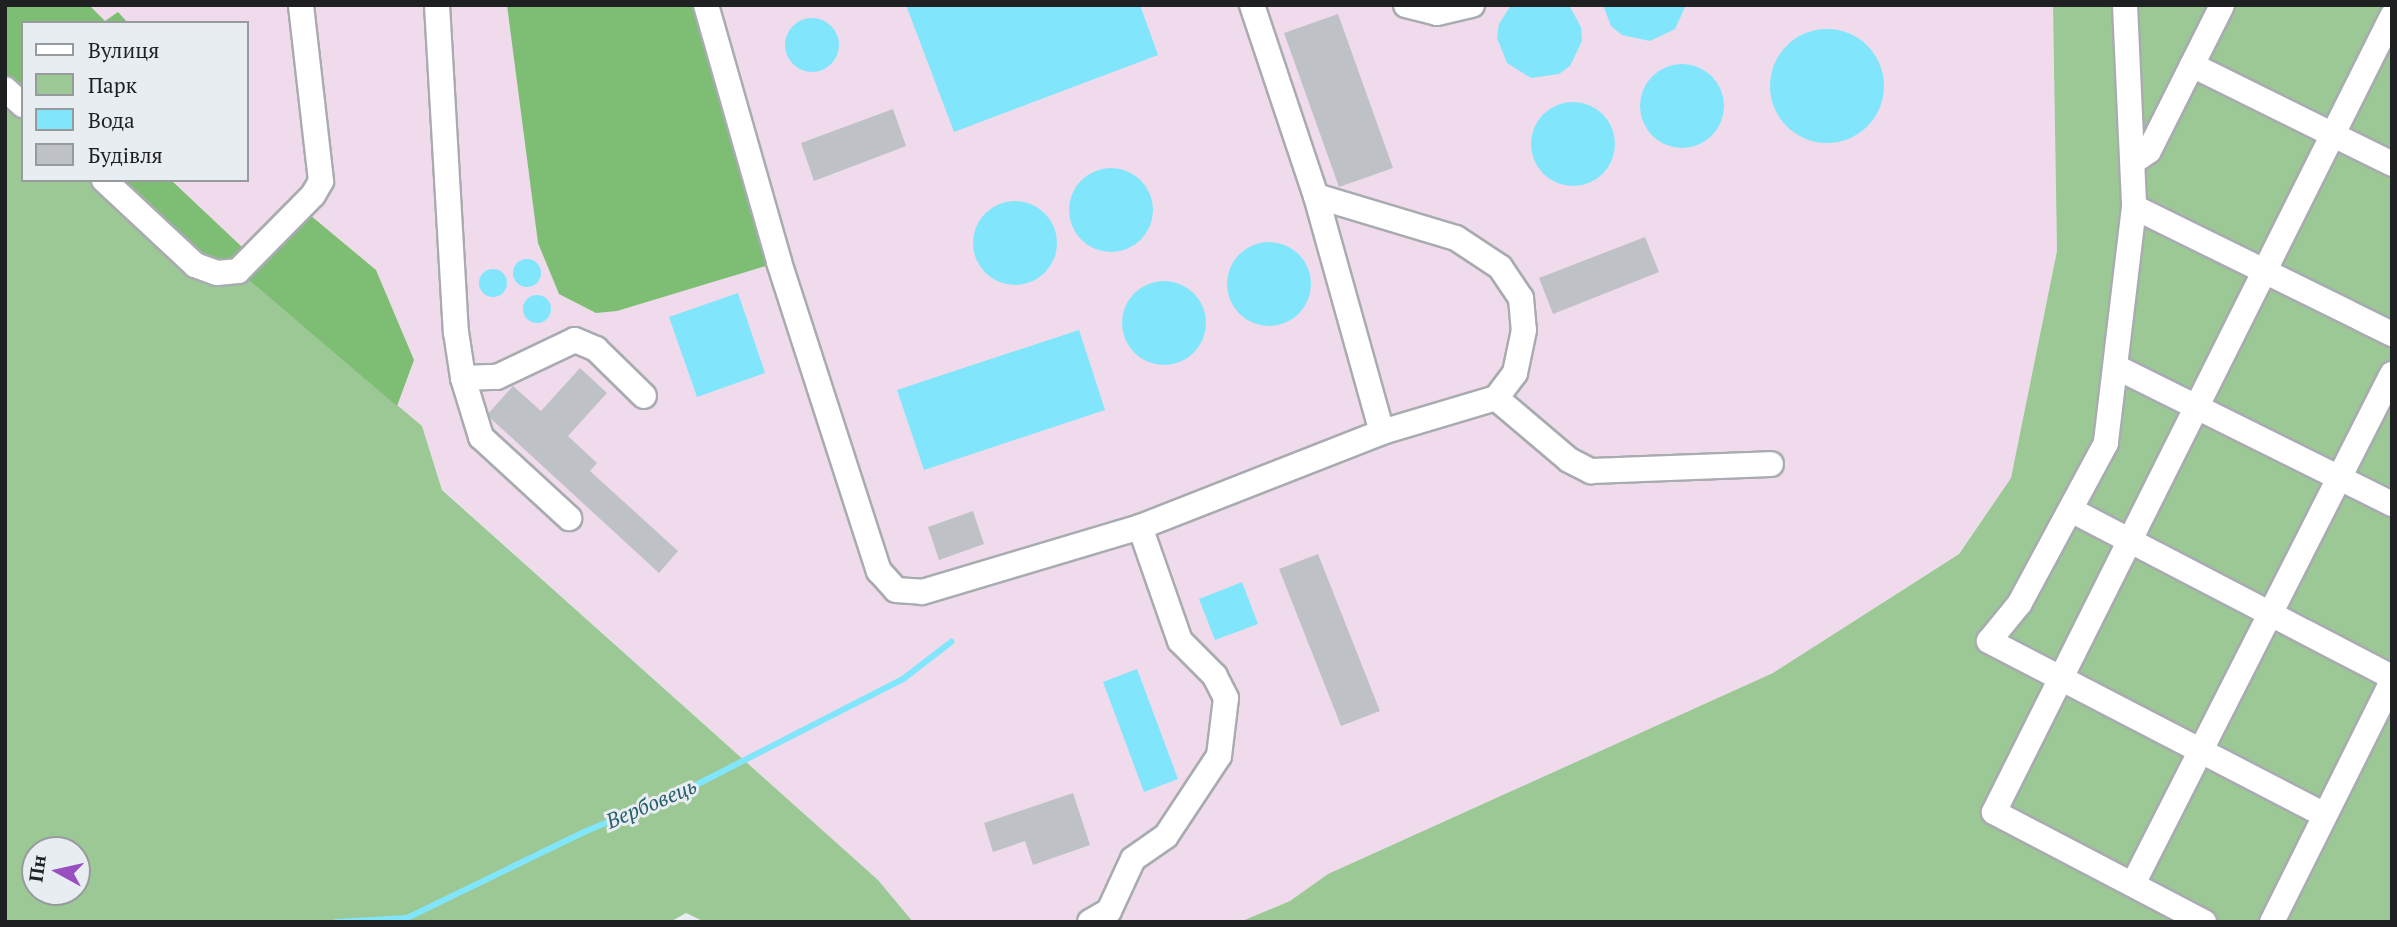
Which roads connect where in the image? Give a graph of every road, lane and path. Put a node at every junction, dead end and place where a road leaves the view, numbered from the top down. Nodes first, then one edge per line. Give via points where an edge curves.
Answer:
1 (301, 5) edge
2 (437, 5) edge
3 (706, 5) edge
4 (1252, 5) edge
5 (1406, 5) edge
6 (1472, 5) edge
7 (2125, 5) edge
8 (2222, 5) edge
9 (2392, 16) edge
10 (2192, 65) junction
11 (5, 89) edge
12 (21, 104) edge
13 (2333, 134) junction
14 (2133, 162) junction
15 (2392, 164) edge
16 (106, 182) edge
17 (1316, 197) junction
18 (2134, 207) junction
19 (2265, 271) junction
20 (2392, 334) edge
21 (2116, 367) junction
22 (2392, 374) edge
23 (463, 378) junction
24 (644, 397) dead end
25 (1496, 398) junction
26 (2198, 406) junction
27 (1382, 432) junction
28 (1771, 464) dead end
29 (2340, 477) junction
30 (2392, 503) edge
31 (2071, 510) junction
32 (569, 518) dead end
33 (1140, 527) junction
34 (2130, 541) junction
35 (2272, 613) junction
36 (2063, 676) junction
37 (2392, 679) edge
38 (2203, 751) junction
39 (2325, 815) junction
40 (2133, 884) junction
41 (1090, 922) edge
42 (2204, 922) edge
43 (2272, 922) edge

1 - 16 lane via 321,181 313,195 238,271 217,273 195,265
2 - 23 lane via 456,332
3 - 33 lane via 779,262 883,580 896,590 922,592
4 - 17 lane
5 - 6 lane via 1437,13
7 - 14 lane
8 - 10 lane
9 - 13 lane
10 - 13 lane
10 - 14 lane via 2149,151
11 - 12 lane
13 - 15 lane
13 - 19 lane
14 - 18 lane
17 - 25 lane via 1456,238 1500,267 1521,298 1524,330 1515,373
17 - 27 lane
18 - 19 lane
18 - 21 lane
19 - 20 lane
19 - 26 lane
21 - 26 lane
21 - 31 lane via 2106,443
22 - 29 lane
23 - 24 lane via 497,377 575,340 596,349
23 - 32 lane via 481,437
25 - 27 lane
25 - 28 lane via 1569,460 1591,471
26 - 29 lane
26 - 34 lane
27 - 33 lane
29 - 30 lane
29 - 35 lane
31 - 34 lane
31 - 36 lane via 2020,603 1989,641
33 - 41 lane via 1180,641 1215,676 1226,698 1219,756 1166,836 1133,859 1109,911
34 - 35 lane
34 - 36 lane
35 - 37 lane
35 - 38 lane
36 - 38 lane
36 - 40 lane via 1994,812
37 - 39 lane
38 - 39 lane
38 - 40 lane
39 - 43 lane
40 - 42 lane

